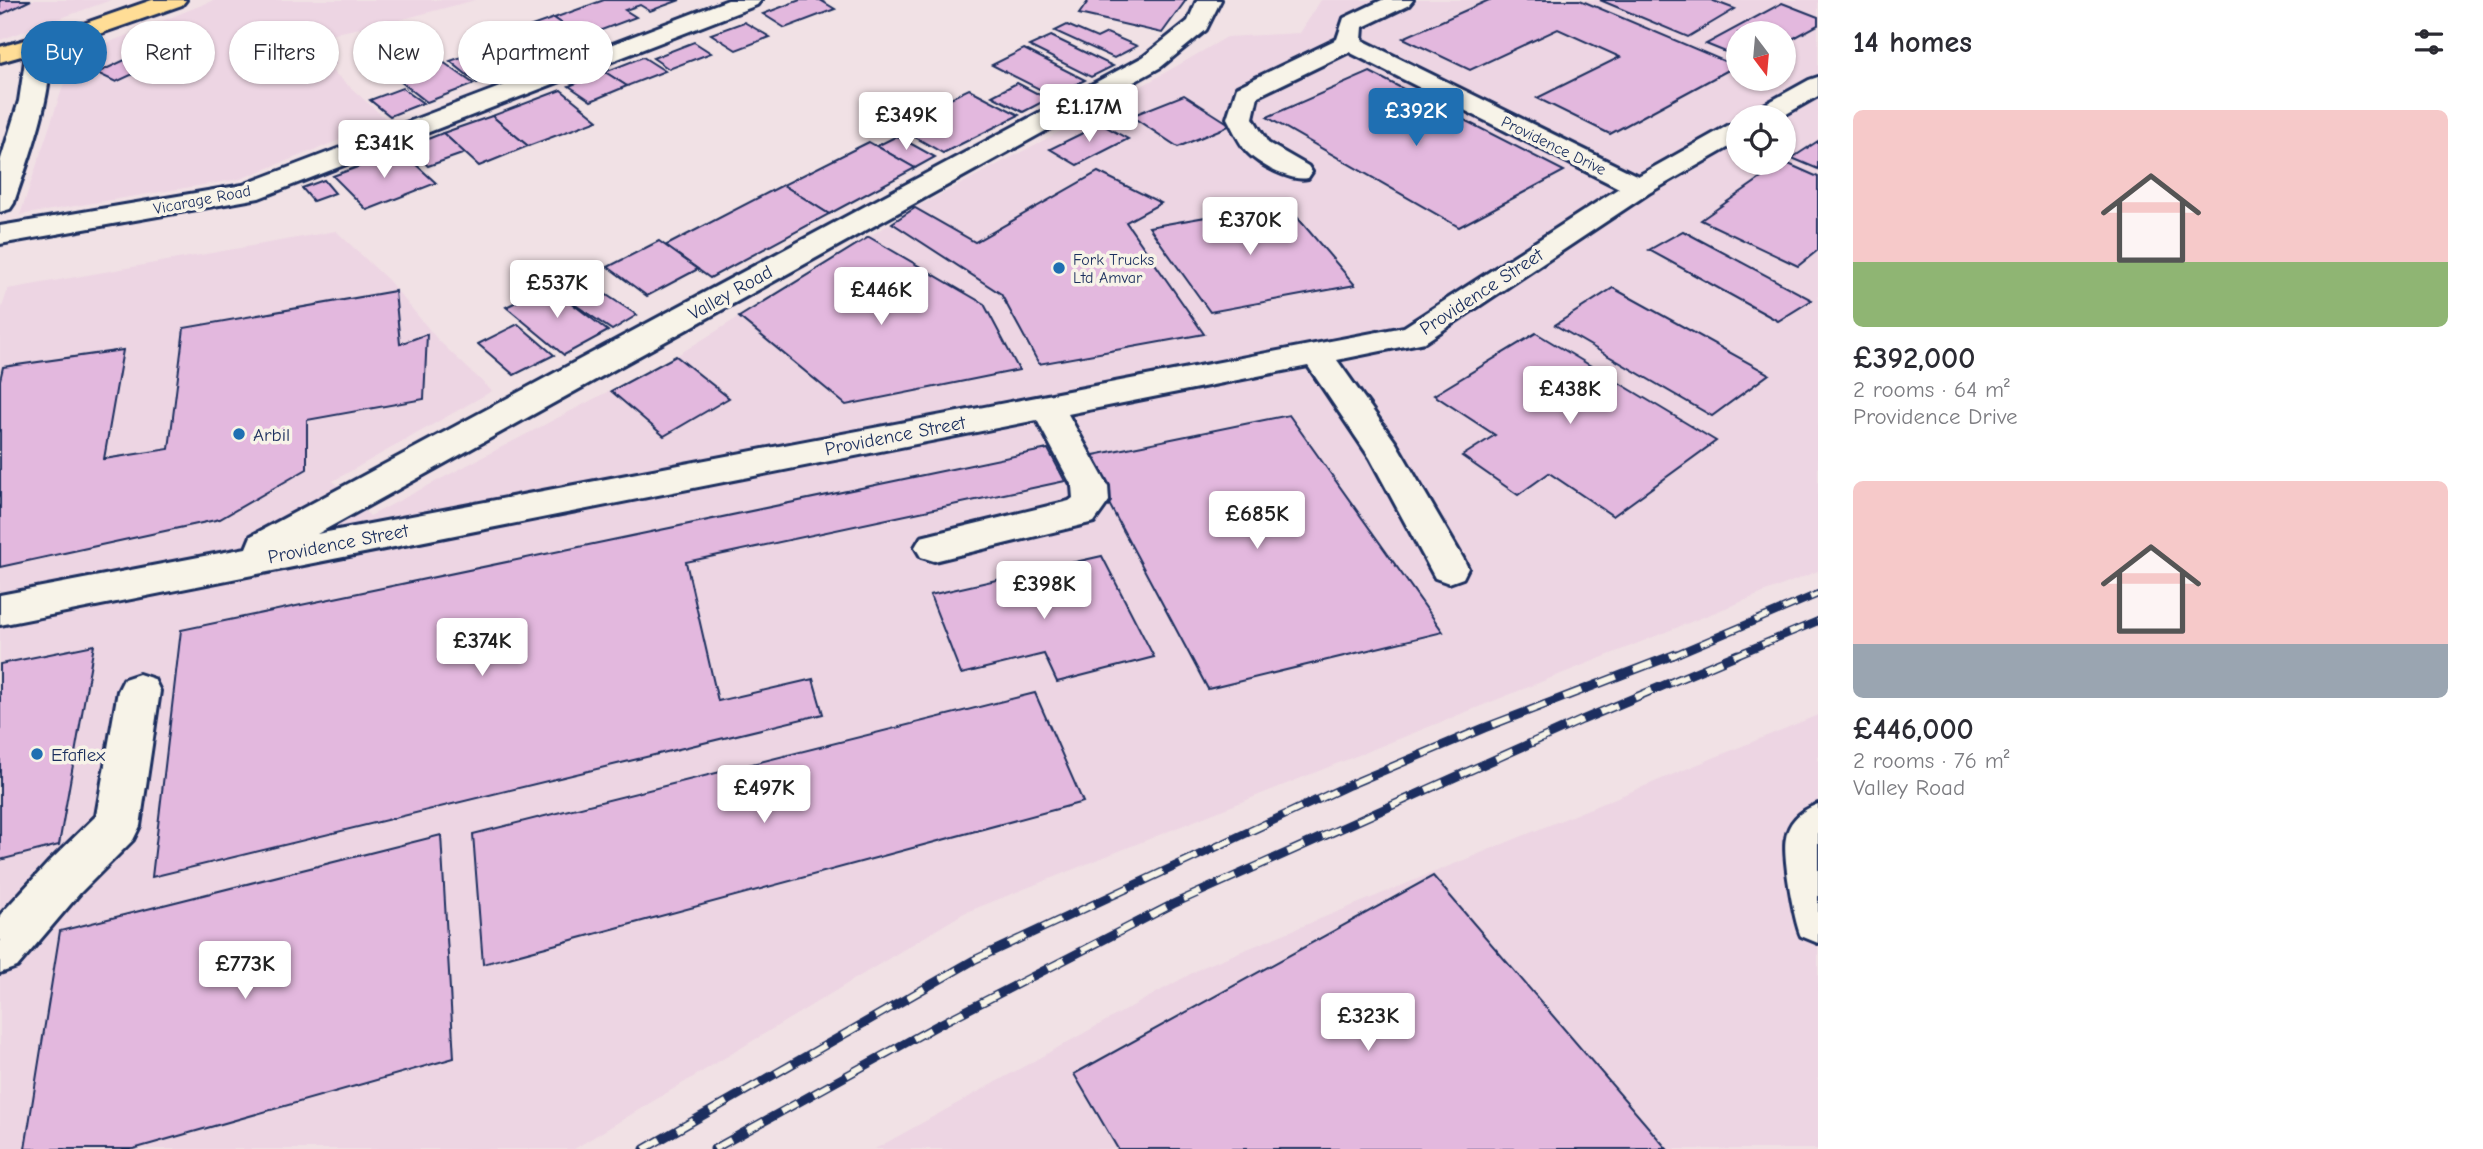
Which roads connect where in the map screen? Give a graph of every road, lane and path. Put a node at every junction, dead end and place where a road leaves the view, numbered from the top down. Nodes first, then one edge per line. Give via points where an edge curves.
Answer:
1 (174, 0) edge
2 (749, 0) edge
3 (1209, 0) edge
4 (1401, 0) edge
5 (107, 22) edge
6 (1349, 43) junction
7 (21, 49) edge
8 (0, 55) edge
9 (35, 84) edge
10 (1818, 85) edge
11 (1783, 105) edge
12 (1726, 138) edge
13 (1298, 172) dead end
14 (1639, 187) junction
15 (0, 203) edge
16 (0, 235) edge
17 (1315, 354) junction
18 (1047, 406) junction
19 (934, 547) dead end
20 (231, 563) junction
21 (1449, 568) dead end
22 (0, 610) edge
23 (139, 691) dead end
24 (1818, 824) edge
25 (1818, 920) edge
26 (0, 950) edge

1 - 5 highway
2 - 16 street, Vicarage Road via 249,192
3 - 20 street, Valley Road via 1198,25 1152,62
4 - 6 street via 1352,23
6 - 13 street via 1246,92 1240,118 1258,148
6 - 14 street, Providence Drive
7 - 8 highway
9 - 15 street
10 - 11 street
12 - 14 street, Providence Street
14 - 17 street, Providence Street via 1414,335
17 - 18 street, Providence Street
17 - 21 street via 1384,452
18 - 19 street via 1090,486 1091,501 1081,512
18 - 20 street, Providence Street
20 - 22 street, Providence Street
23 - 26 street via 117,826
24 - 25 street via 1808,839

